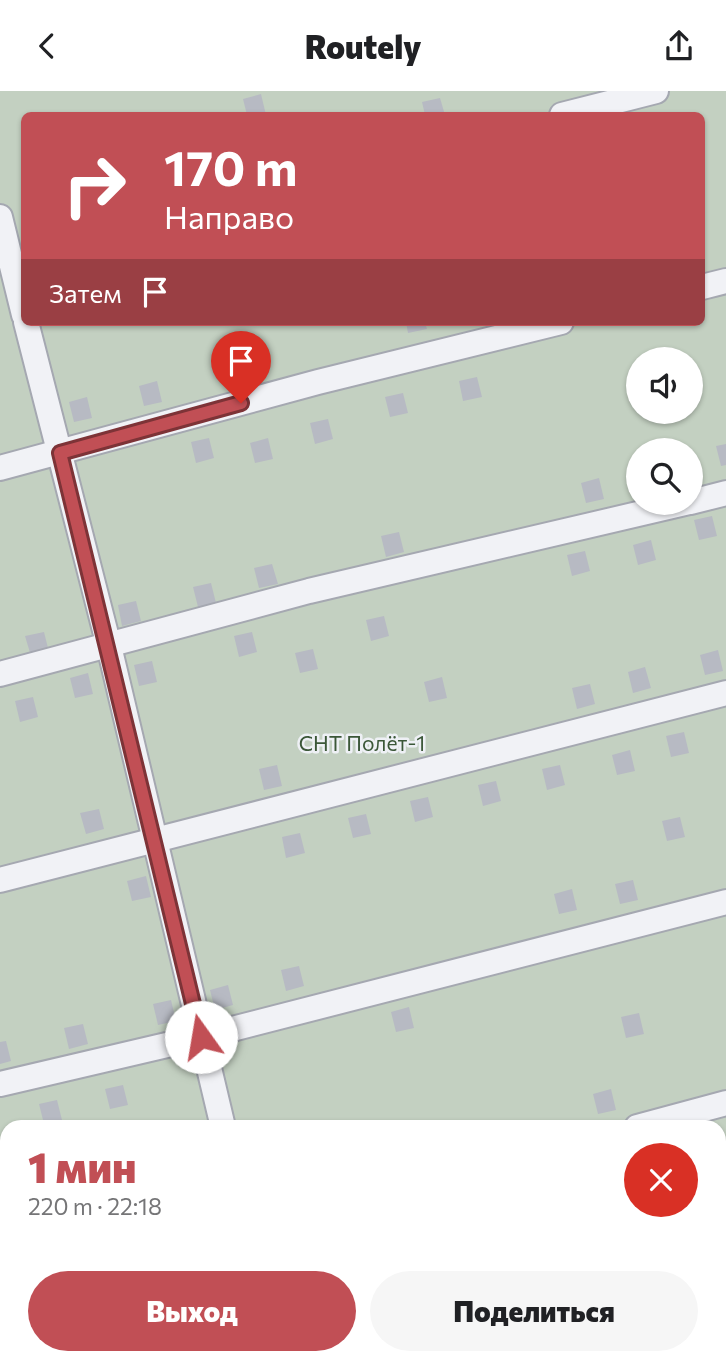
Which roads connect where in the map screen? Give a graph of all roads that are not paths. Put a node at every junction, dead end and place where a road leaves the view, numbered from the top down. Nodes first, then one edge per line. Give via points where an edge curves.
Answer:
1 (656, 91) edge
2 (574, 112) edge
3 (0, 217) edge
4 (11, 258) edge
5 (726, 281) edge
6 (705, 286) edge
7 (21, 303) edge
8 (27, 326) edge
9 (545, 326) edge
10 (60, 453) junction
11 (0, 468) edge
12 (726, 493) edge
13 (703, 499) edge
14 (634, 515) edge
15 (109, 646) junction
16 (0, 674) edge
17 (726, 693) edge
18 (154, 841) junction
19 (0, 880) edge
20 (726, 902) edge
21 (201, 1037) junction
22 (0, 1084) edge
23 (726, 1103) edge
24 (220, 1120) edge
25 (663, 1120) edge

1 - 2 lane
3 - 4 lane
4 - 7 lane
5 - 6 lane
8 - 10 lane
9 - 10 lane via 318,381
10 - 11 lane
10 - 15 lane
12 - 13 lane
14 - 15 lane via 309,591
15 - 16 lane
15 - 18 lane
17 - 18 lane
18 - 19 lane
18 - 21 lane
20 - 21 lane
21 - 22 lane
21 - 24 lane
23 - 25 lane

